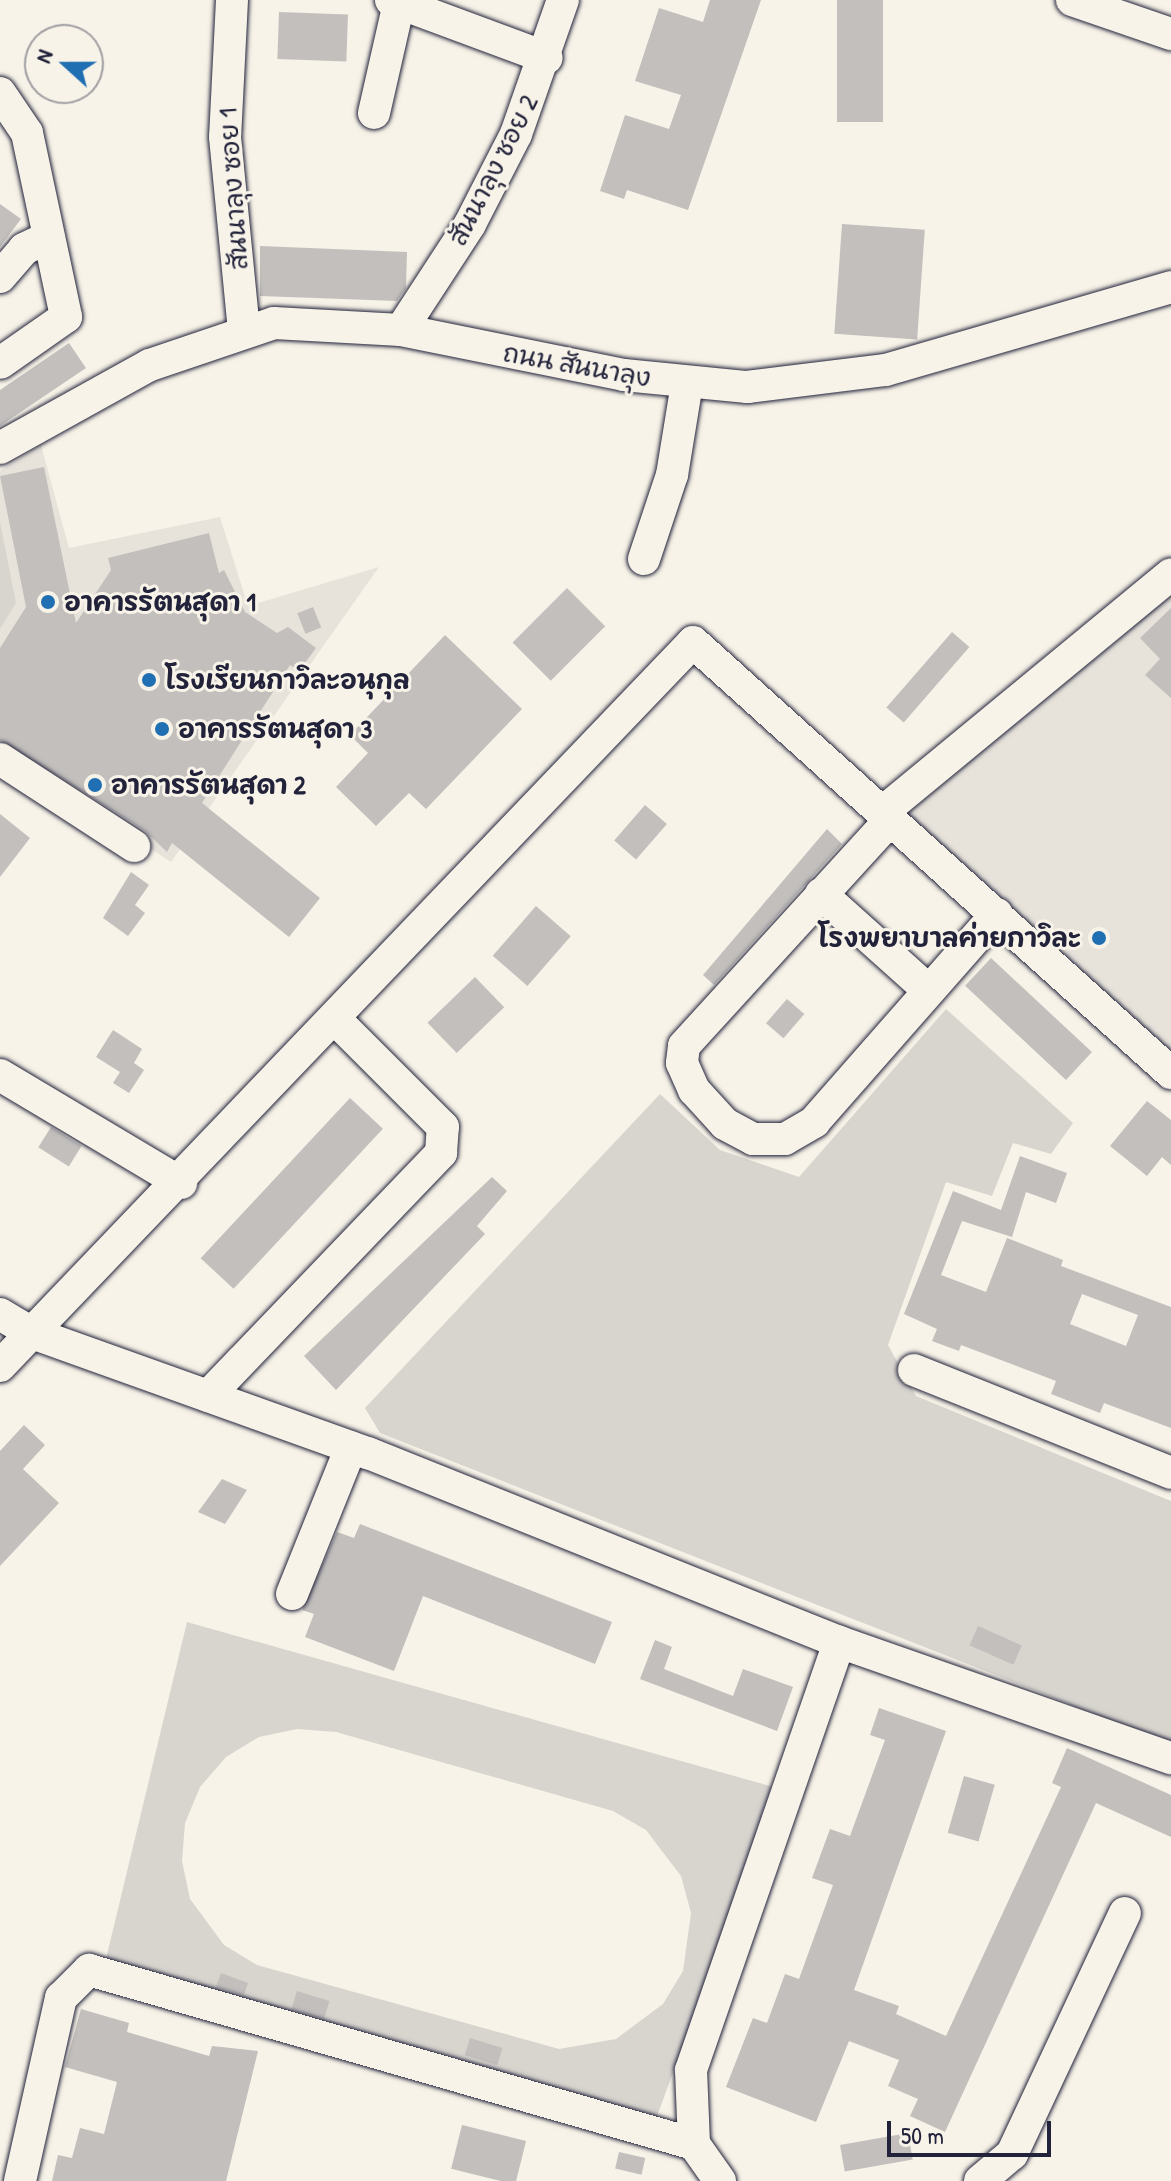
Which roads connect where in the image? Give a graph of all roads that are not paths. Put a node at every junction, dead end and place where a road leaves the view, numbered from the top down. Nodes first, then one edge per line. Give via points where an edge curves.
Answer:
1 (232, 0) edge
2 (563, 0) edge
3 (1072, 0) edge
4 (395, 1) edge
5 (1171, 34) edge
6 (547, 58) junction
7 (0, 93) edge
8 (374, 113) dead end
9 (47, 238) junction
10 (0, 277) edge
11 (1171, 287) edge
12 (244, 330) junction
13 (401, 330) junction
14 (0, 363) edge
15 (687, 383) junction
16 (0, 448) edge
17 (644, 559) dead end
18 (1171, 574) edge
19 (0, 759) edge
20 (888, 815) junction
21 (134, 846) dead end
22 (821, 894) junction
23 (997, 914) junction
24 (928, 990) junction
25 (336, 1020) junction
26 (1171, 1073) edge
27 (0, 1075) edge
28 (181, 1183) junction
29 (0, 1314) edge
30 (32, 1333) junction
31 (0, 1366) edge
32 (914, 1370) dead end
33 (208, 1396) junction
34 (351, 1447) junction
35 (1171, 1473) edge
36 (292, 1594) dead end
37 (839, 1642) junction
38 (1171, 1758) edge
39 (1125, 1913) dead end
40 (694, 2144) junction
41 (20, 2181) edge
42 (720, 2181) edge
43 (980, 2181) edge

1 - 12 street, สันนาลุง ซอย 1 via 225,137
2 - 6 street, สันนาลุง ซอย 2
3 - 5 street
4 - 6 street
4 - 8 street
6 - 13 street, สันนาลุง ซอย 2 via 470,224
7 - 9 street via 27,133
9 - 10 street via 24,249
9 - 14 street via 66,317
11 - 15 street, ถนน สันนาลุง via 886,370 819,382
12 - 13 street, ถนน สันนาลุง via 337,322
12 - 16 street, ถนน สันนาลุง via 137,372
13 - 15 street, ถนน สันนาลุง via 547,363
15 - 17 street via 672,475
18 - 20 street
19 - 21 street
20 - 22 street
20 - 23 street
20 - 25 street via 693,642
22 - 24 street
22 - 24 street via 684,1046 682,1063 694,1090 725,1124 753,1139 785,1139 814,1122
23 - 24 street
23 - 26 street
25 - 28 street
25 - 33 street via 443,1127 441,1153
27 - 28 street
28 - 30 street
29 - 30 street
30 - 31 street
30 - 33 street
32 - 35 street
33 - 34 street
34 - 36 street
34 - 37 street
37 - 38 street
37 - 40 street via 698,2046 688,2105
39 - 43 street via 1012,2154
40 - 41 street via 89,1970 61,1998
40 - 42 street

